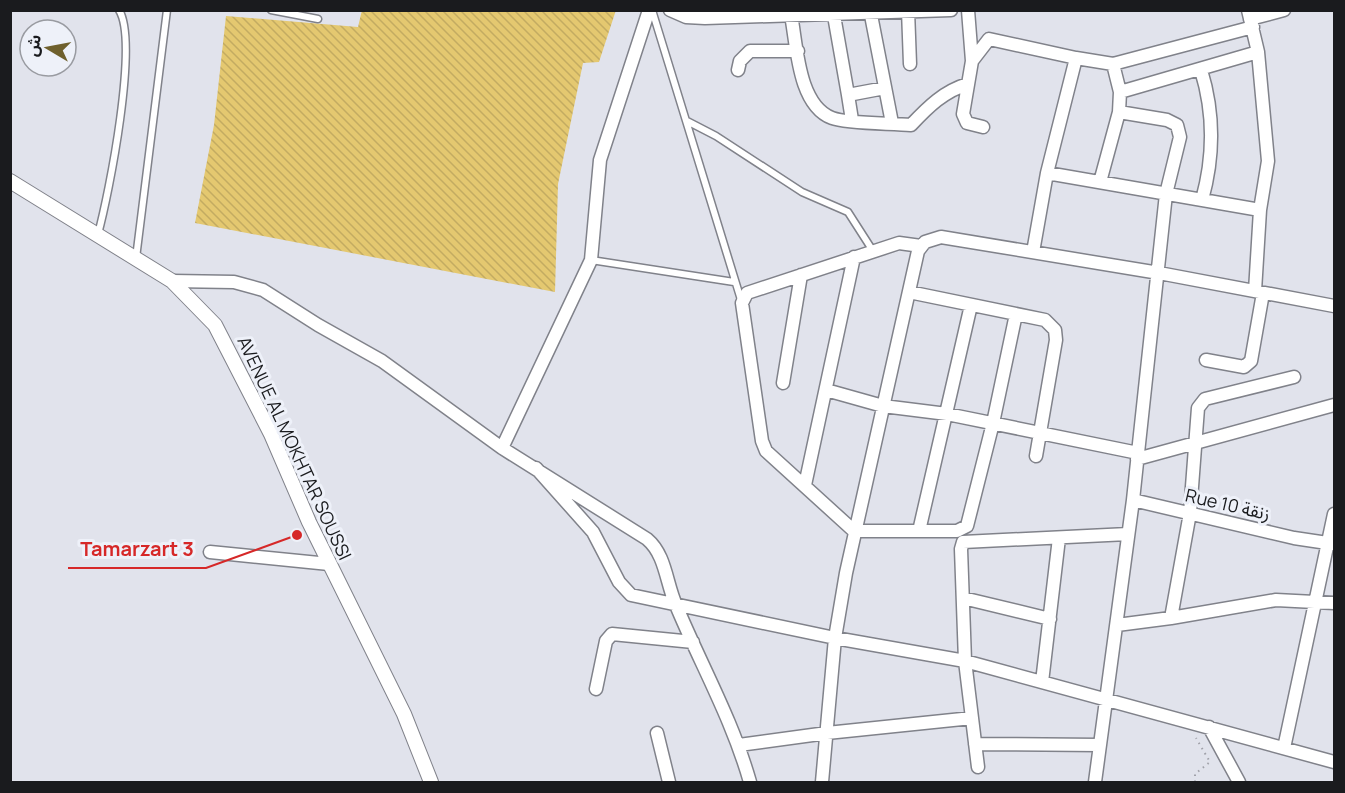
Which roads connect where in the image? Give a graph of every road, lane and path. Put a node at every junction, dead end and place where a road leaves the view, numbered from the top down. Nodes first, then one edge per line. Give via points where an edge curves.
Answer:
1 (119, 10) edge
2 (166, 10) edge
3 (271, 10) edge
4 (651, 10) edge
5 (670, 10) edge
6 (951, 10) edge
7 (968, 10) edge
8 (1284, 10) edge
9 (870, 11) edge
10 (908, 11) edge
11 (833, 12) edge
12 (796, 13) edge
13 (759, 14) edge
14 (318, 19) dead end
15 (1250, 19) edge
16 (798, 51) junction
17 (1257, 52) junction
18 (1076, 58) junction
19 (972, 61) junction
20 (910, 64) dead end
21 (1113, 64) junction
22 (738, 70) dead end
23 (1201, 70) junction
24 (968, 84) junction
25 (885, 88) junction
26 (1120, 92) junction
27 (848, 95) junction
28 (1119, 112) junction
29 (852, 120) junction
30 (687, 121) junction
31 (892, 123) junction
32 (983, 128) dead end
33 (1047, 173) junction
34 (10, 181) edge
35 (1100, 182) junction
36 (1166, 194) junction
37 (1202, 200) junction
38 (1260, 210) junction
39 (98, 235) junction
40 (921, 246) junction
41 (873, 251) junction
42 (1033, 252) junction
43 (854, 257) junction
44 (136, 258) junction
45 (591, 260) junction
46 (1159, 273) junction
47 (801, 275) junction
48 (172, 281) junction
49 (734, 282) junction
50 (909, 292) junction
51 (1259, 292) junction
52 (742, 303) junction
53 (971, 305) junction
54 (1335, 306) edge
55 (1016, 314) junction
56 (1206, 360) dead end
57 (1293, 377) dead end
58 (783, 383) dead end
59 (826, 390) junction
60 (1335, 405) edge
61 (883, 406) junction
62 (947, 414) junction
63 (993, 423) junction
64 (1040, 434) junction
65 (1197, 443) junction
66 (502, 448) junction
67 (1036, 456) dead end
68 (1138, 456) junction
69 (536, 468) junction
70 (805, 485) junction
71 (1133, 500) junction
72 (1190, 513) junction
73 (1335, 514) edge
74 (854, 531) junction
75 (919, 531) junction
76 (1128, 534) junction
77 (1059, 538) junction
78 (1331, 544) edge
79 (210, 552) dead end
80 (329, 564) junction
81 (963, 598) junction
82 (1315, 602) junction
83 (675, 603) junction
84 (1335, 603) edge
85 (1171, 618) junction
86 (1050, 619) junction
87 (1118, 625) junction
88 (835, 638) junction
89 (693, 642) junction
90 (965, 661) junction
91 (1042, 682) junction
92 (596, 689) dead end
93 (1106, 699) junction
94 (972, 718) junction
95 (1187, 721) junction
96 (1209, 727) junction
97 (657, 733) dead end
98 (826, 733) junction
99 (975, 744) junction
100 (739, 745) junction
101 (1100, 745) junction
102 (1284, 748) junction
103 (1335, 762) edge
104 (978, 767) dead end
105 (431, 783) edge
106 (669, 783) edge
107 (750, 783) edge
108 (822, 783) edge
109 (1095, 783) edge
110 (1195, 783) edge
111 (1239, 783) edge

1 - 39 lane via 127,34 117,140
2 - 44 lane
3 - 14 lane
4 - 30 lane
4 - 45 street via 600,160
5 - 13 street via 686,17
6 - 10 street
7 - 19 street
8 - 15 street
9 - 10 street
9 - 11 street
9 - 25 street
10 - 20 street
11 - 12 street
11 - 27 street
12 - 13 street
12 - 16 street
15 - 17 street
15 - 21 street
16 - 22 street via 750,51 740,61
16 - 29 street via 805,85 815,108 833,119
17 - 23 street
17 - 38 street via 1268,161
18 - 19 street via 989,39
18 - 21 street
18 - 33 street
19 - 24 street
21 - 26 street
23 - 26 street
23 - 37 street via 1211,143 1210,170
24 - 31 street via 952,89 932,103 911,125
24 - 32 street via 963,114 967,123
25 - 27 street
25 - 31 street
26 - 28 street
27 - 29 street
28 - 35 street
28 - 36 street via 1167,120 1180,130
29 - 31 street
30 - 41 lane via 802,192 848,212
30 - 49 lane
33 - 35 street
33 - 42 street
34 - 39 street, AVENUE AL MOKHTAR SOUSSI
35 - 36 street
36 - 37 street
36 - 46 street
37 - 38 street
38 - 51 street
39 - 44 street, AVENUE AL MOKHTAR SOUSSI
40 - 41 street via 899,243
40 - 42 street via 941,237
40 - 50 street
41 - 43 street
42 - 46 street
43 - 47 street
43 - 59 street
44 - 48 street, AVENUE AL MOKHTAR SOUSSI
45 - 49 lane
45 - 66 street
46 - 51 street
46 - 68 street
47 - 52 street via 747,293
47 - 58 street
48 - 66 street via 234,282 263,290 382,360
48 - 80 street, AVENUE AL MOKHTAR SOUSSI via 193,299 222,335
49 - 52 lane
50 - 53 street
50 - 61 street
51 - 54 street
51 - 56 street via 1251,361 1244,367
52 - 70 street via 762,441 773,460
53 - 55 street
53 - 62 street
55 - 63 street
55 - 64 street via 1045,320 1055,330
57 - 65 street via 1205,399 1198,408
59 - 61 street
59 - 70 street
60 - 65 street
61 - 62 street
61 - 74 street
62 - 63 street
62 - 75 street
63 - 64 street
63 - 75 street via 967,525 957,531
64 - 67 street
64 - 68 street
65 - 68 street
65 - 72 street
66 - 69 street
68 - 71 street
69 - 83 street via 655,545
69 - 83 street via 596,537 624,590 631,595
70 - 74 street
71 - 72 street, Rue 10 زنقة
71 - 76 street
72 - 78 street, Rue 10 زنقة
72 - 85 street
73 - 78 street
74 - 75 street
74 - 88 street
76 - 77 street
76 - 87 street
77 - 81 street via 966,540 961,549
77 - 86 street
78 - 82 street
79 - 80 street
80 - 105 street, AVENUE AL MOKHTAR SOUSSI via 404,714
81 - 86 street
81 - 90 street
82 - 84 street
82 - 85 street via 1276,600
82 - 102 street
83 - 88 street
83 - 89 street
85 - 87 street
86 - 91 street
87 - 93 street
88 - 90 street
88 - 98 street
89 - 92 street via 612,634 606,641
89 - 100 street
90 - 91 street
90 - 94 street
91 - 93 street
93 - 95 street
93 - 101 street
94 - 98 street
94 - 99 street
95 - 96 street
95 - 110 path via 1210,762 1195,774
96 - 102 street
96 - 111 street
97 - 106 street
98 - 100 street
98 - 108 street
99 - 101 street
99 - 104 street
100 - 107 street
101 - 109 street
102 - 103 street

